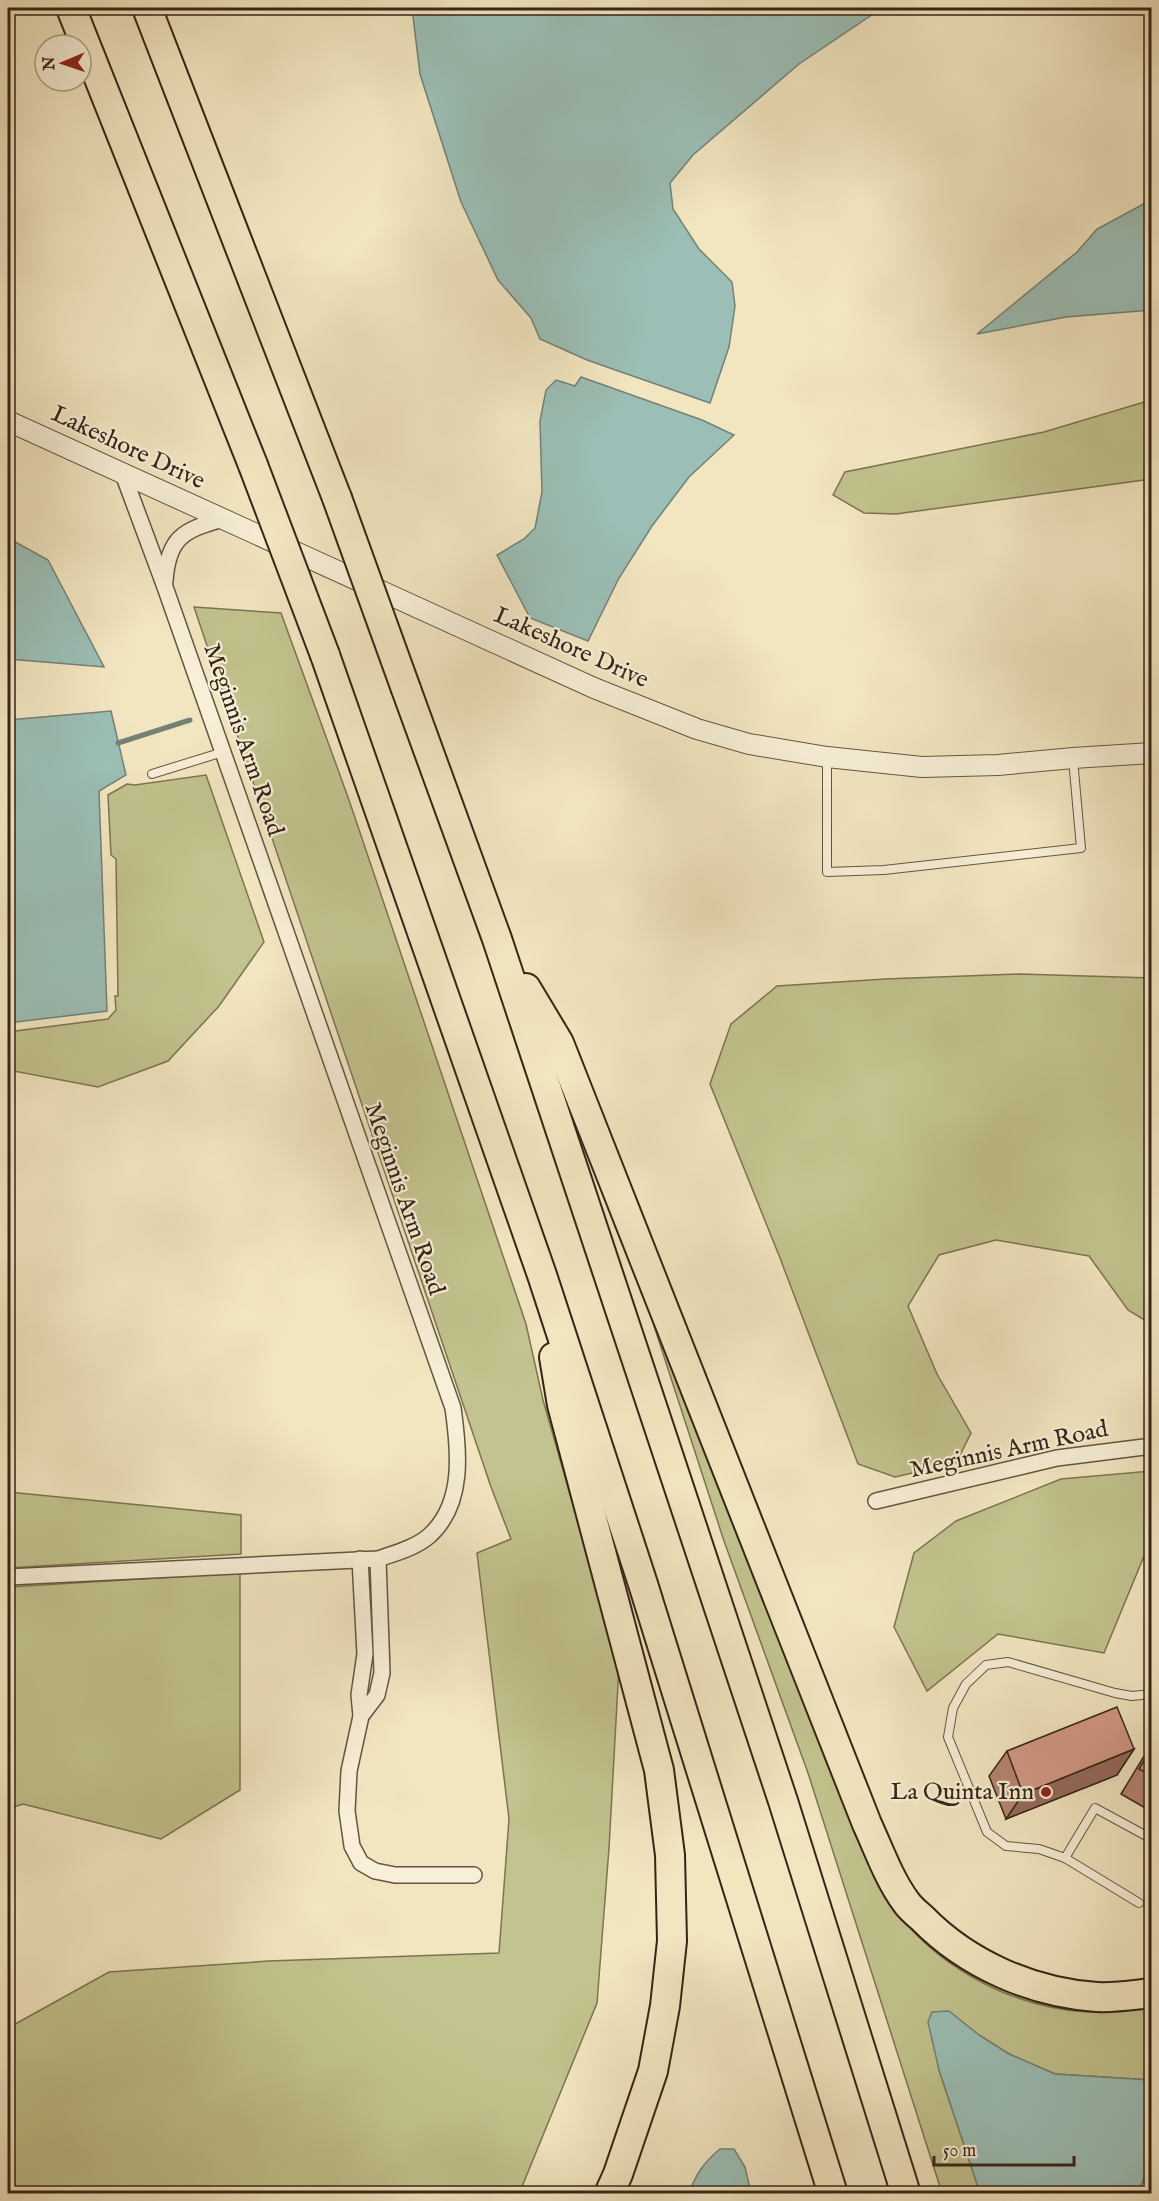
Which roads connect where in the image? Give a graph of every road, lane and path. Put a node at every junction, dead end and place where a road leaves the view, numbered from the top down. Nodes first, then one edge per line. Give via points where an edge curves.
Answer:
1 (71, 8) edge
2 (147, 8) edge
3 (8, 421) edge
4 (123, 474) junction
5 (222, 519) junction
6 (165, 587) junction
7 (223, 752) junction
8 (1152, 753) edge
9 (827, 757) junction
10 (1073, 758) junction
11 (152, 774) dead end
12 (497, 939) junction
13 (542, 1275) junction
14 (1152, 1446) edge
15 (876, 1501) dead end
16 (378, 1558) junction
17 (360, 1559) junction
18 (8, 1577) edge
19 (1152, 1694) edge
20 (361, 1716) junction
21 (1152, 1839) edge
22 (1065, 1858) junction
23 (474, 1875) dead end
24 (1139, 1903) dead end
25 (1152, 1993) edge
26 (609, 2193) edge
27 (833, 2193) edge
28 (906, 2193) edge

1 - 13 highway, bridge via 325,655
2 - 12 highway, bridge via 337,498
3 - 4 street, Lakeshore Drive
4 - 5 street, Lakeshore Drive
4 - 6 street, Meginnis Arm Road
5 - 6 street via 195,527 176,542 166,559
5 - 9 street, Lakeshore Drive via 643,709 749,744
6 - 7 street, Meginnis Arm Road
7 - 11 lane
7 - 16 street, Meginnis Arm Road via 453,1408 459,1463 449,1508 428,1537
8 - 10 street, Lakeshore Drive
9 - 10 street, Lakeshore Drive via 922,767
9 - 10 lane via 827,872 884,870 1081,848
12 - 25 highway via 558,1043 867,1824 906,1902 956,1947 993,1969 1030,1984 1095,1997
12 - 28 highway via 783,1801
13 - 26 highway via 562,1405 659,1770 670,1855 672,1941 663,2017 653,2071
13 - 27 highway
14 - 15 street, Meginnis Arm Road via 1057,1458
16 - 17 street, Meginnis Arm Road
16 - 20 street via 381,1672 377,1695
17 - 18 street, Meginnis Arm Road
17 - 20 street via 365,1654 359,1695
19 - 22 lane via 1115,1693 1008,1662 986,1665 966,1684 953,1708 948,1737 987,1832 1006,1846 1039,1849
20 - 23 street via 349,1771 347,1811 352,1846 361,1863 395,1875
21 - 22 lane via 1095,1808
22 - 24 lane

